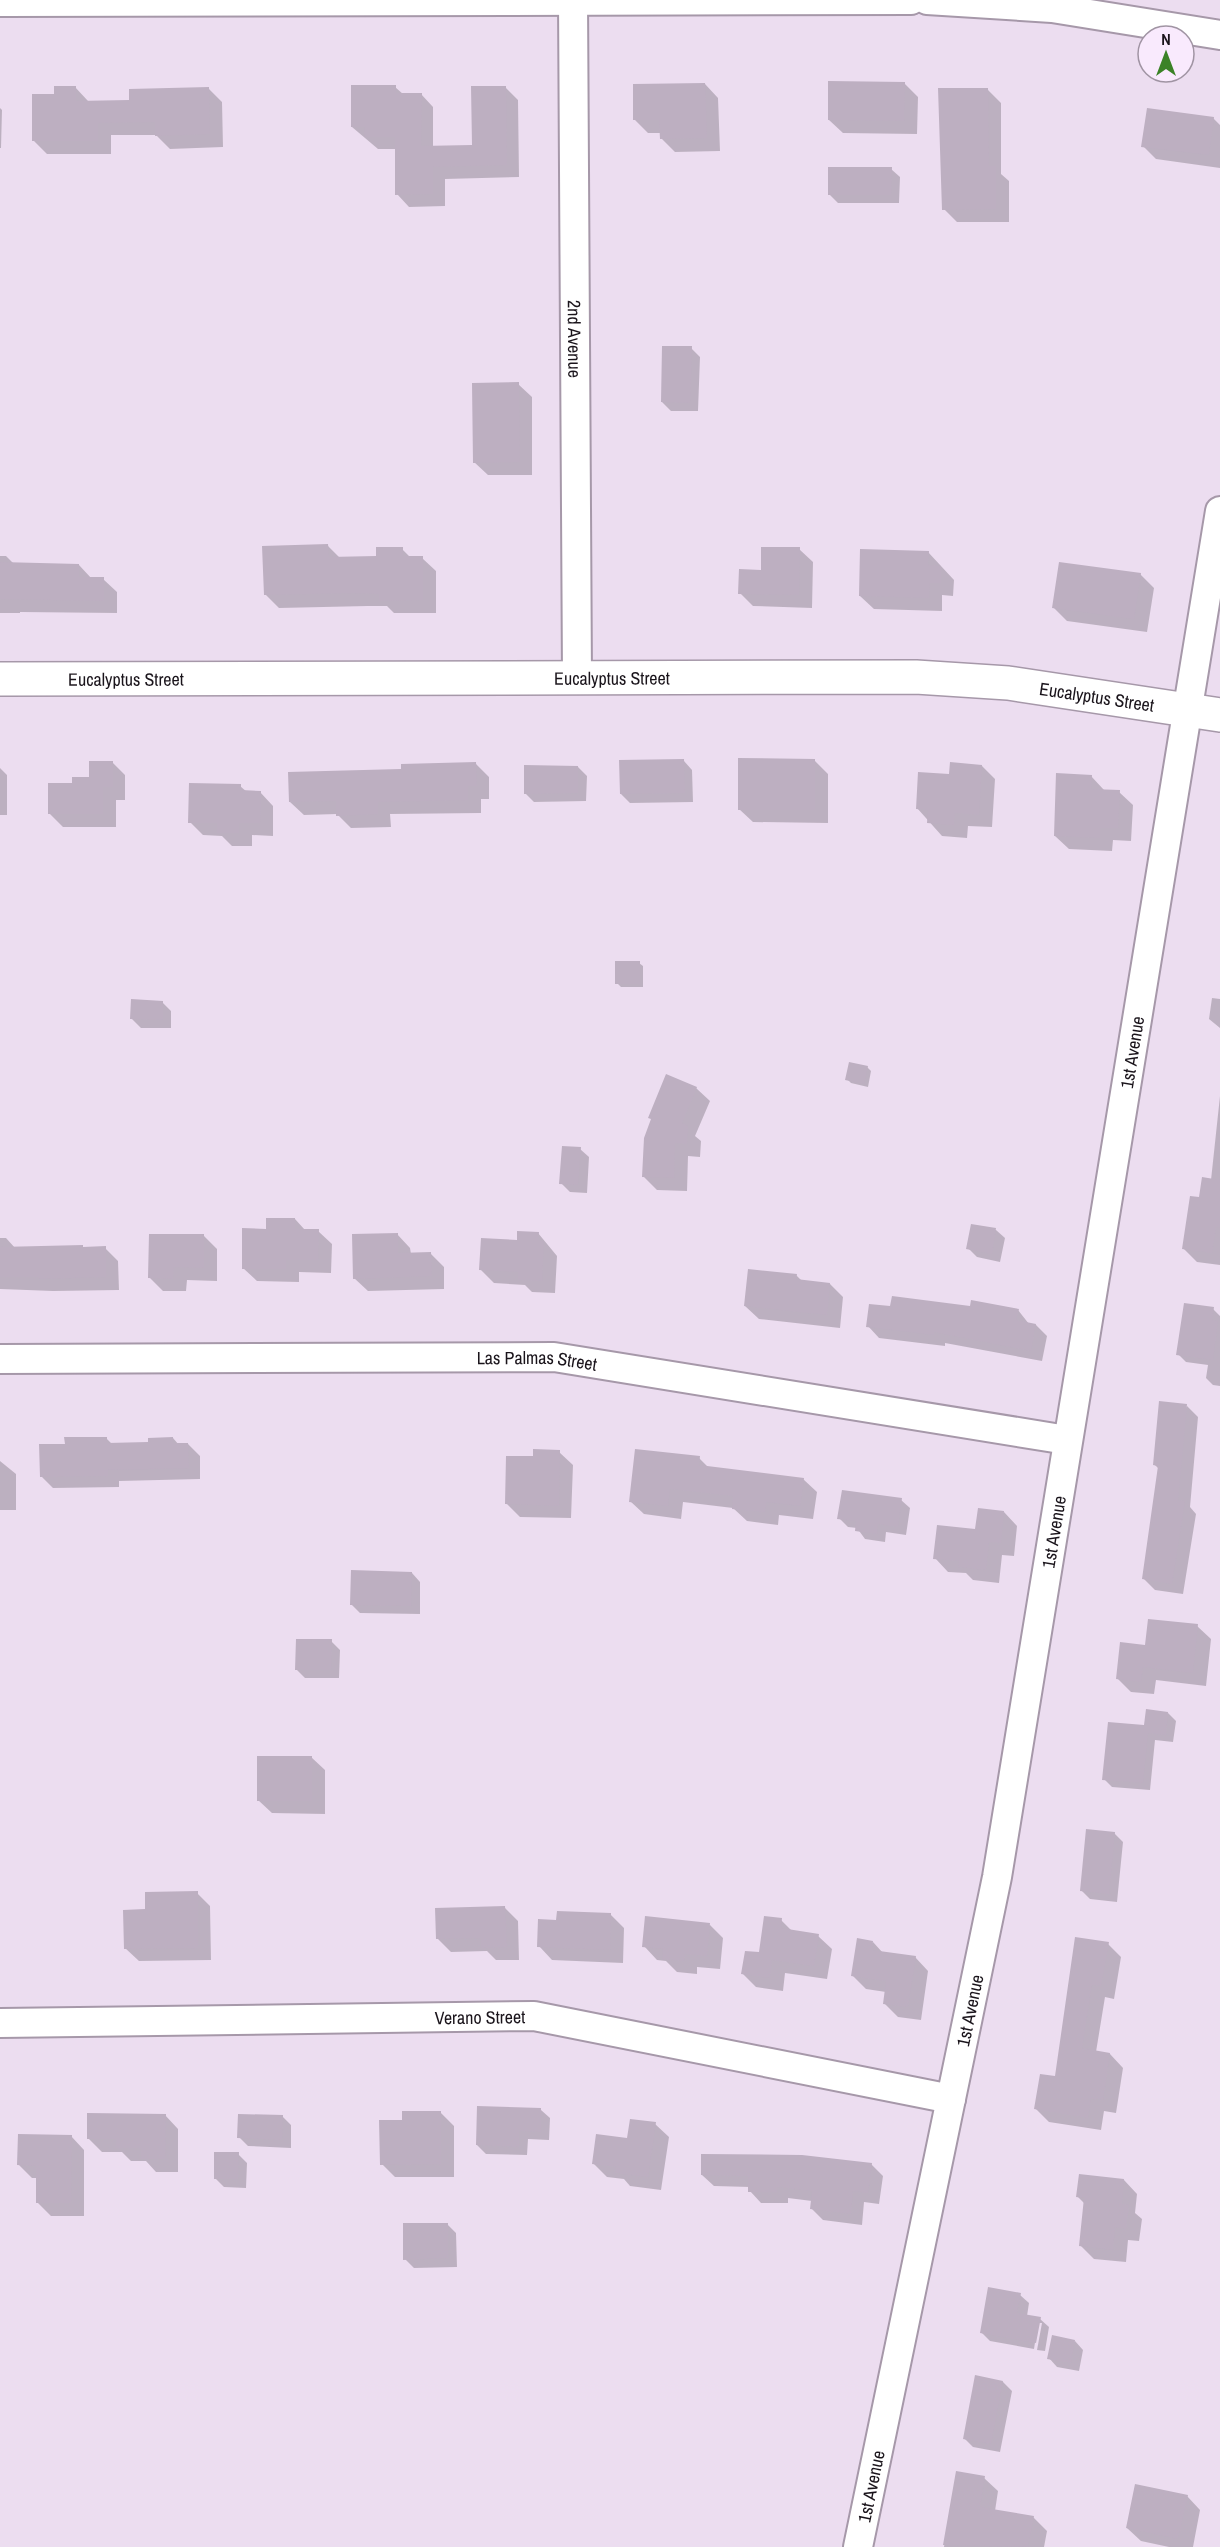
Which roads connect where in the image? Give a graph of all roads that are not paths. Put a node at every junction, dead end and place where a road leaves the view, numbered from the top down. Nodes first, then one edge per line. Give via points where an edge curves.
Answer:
1 (911, 0) edge
2 (927, 0) edge
3 (573, 1) edge
4 (0, 2) edge
5 (1220, 35) edge
6 (1220, 511) edge
7 (578, 677) junction
8 (0, 679) edge
9 (1187, 710) junction
10 (1220, 715) edge
11 (0, 1359) edge
12 (1067, 1440) junction
13 (0, 2023) edge
14 (951, 2099) junction
15 (858, 2547) edge

1 - 3 street
2 - 5 street via 1052,8
3 - 4 street
3 - 7 street, 2nd Avenue
6 - 9 street, 1st Avenue
7 - 8 main road, Eucalyptus Street
7 - 9 main road, Eucalyptus Street via 963,679
9 - 10 main road, Eucalyptus Street
9 - 12 street, 1st Avenue
11 - 12 street, Las Palmas Street via 554,1357
12 - 14 street, 1st Avenue via 997,1877
13 - 14 street, Verano Street via 534,2016
14 - 15 street, 1st Avenue

